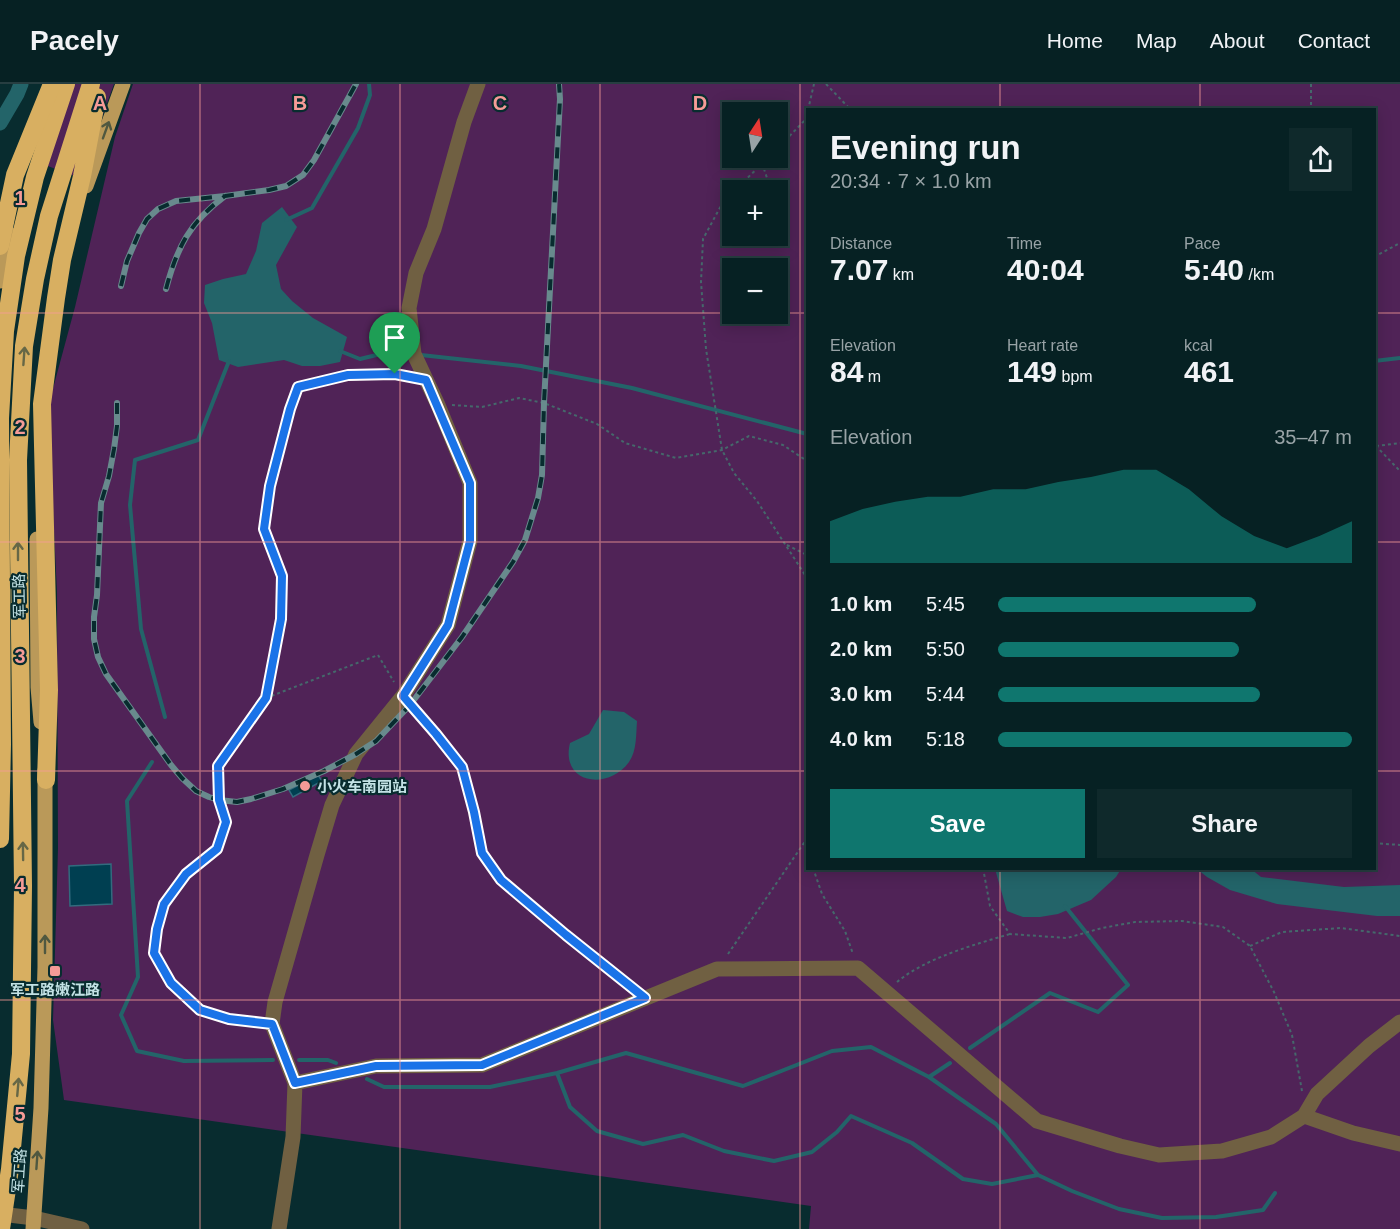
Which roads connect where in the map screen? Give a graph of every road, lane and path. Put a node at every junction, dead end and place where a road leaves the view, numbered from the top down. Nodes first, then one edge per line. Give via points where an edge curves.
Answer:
1 (52, 84) edge
2 (66, 84) edge
3 (91, 84) edge
4 (99, 84) edge
5 (123, 84) edge
6 (478, 84) edge
7 (814, 84) edge
8 (826, 84) edge
9 (1311, 84) edge
10 (808, 108) edge
11 (849, 108) edge
12 (1311, 108) edge
13 (806, 119) edge
14 (788, 138) edge
15 (757, 168) edge
16 (745, 180) edge
17 (722, 204) edge
18 (1400, 243) edge
19 (0, 246) edge
20 (1376, 255) edge
21 (0, 281) edge
22 (426, 380) junction
23 (438, 405) junction
24 (1400, 443) edge
25 (1376, 446) joint
26 (722, 450) junction
27 (806, 460) edge
28 (1400, 471) edge
29 (784, 544) junction
30 (806, 555) edge
31 (806, 577) edge
32 (403, 696) junction
33 (266, 698) junction
34 (46, 780) junction
35 (0, 839) edge
36 (806, 843) edge
37 (1376, 843) edge
38 (1400, 845) edge
39 (814, 870) edge
40 (983, 870) edge
41 (1010, 934) junction
42 (1400, 936) edge
43 (1250, 946) junction
44 (858, 968) junction
45 (717, 969) junction
46 (885, 991) junction
47 (645, 998) junction
48 (1400, 1022) edge
49 (272, 1024) junction
50 (295, 1083) junction
51 (1304, 1116) junction
52 (1400, 1144) edge
53 (0, 1214) edge
54 (33, 1224) edge
55 (2, 1229) edge
56 (82, 1229) edge
57 (279, 1229) edge

1 - 19 highway, bridge via 15,175
1 - 21 main road via 27,158
2 - 35 highway via 35,177 16,256 5,331 0,418
55 -> 3 highway, bridge via 21,1054 18,460 24,346 49,216
4 - 34 highway, bridge via 62,260 42,405 49,690
34 -> 5 main road, 军工路 via 38,687 35,408 42,348 63,251
6 - 22 street via 434,229 416,273 409,308 414,354
7 - 10 path
8 - 11 path
9 - 12 path
13 - 14 path
15 - 16 path
17 - 26 path via 704,239 701,282 706,350
18 - 20 path
22 - 23 street
22 - 33 path via 395,374 348,375 298,387 270,486 264,529 282,576 281,619
23 - 26 path via 482,407 519,398 554,406 597,424 625,443 676,458
23 - 32 street via 470,483 470,541 448,625
24 - 25 path
25 - 28 path
26 - 27 path via 750,436 783,445
26 - 29 path
29 - 30 path
29 - 31 path
32 - 33 path via 378,655
32 - 47 path via 462,767 482,853 501,880
32 - 49 street via 356,754 332,805
33 - 49 path via 218,766 219,800 226,822 217,849 186,874 164,904 154,953 171,983 200,1010 229,1019
54 -> 34 main road, 军工路 via 41,1108
36 - 45 path
37 - 38 path
39 - 44 path via 822,894 845,931
40 - 41 path via 990,906
41 - 43 path via 1067,938 1135,922 1182,921 1223,927
41 - 46 path via 909,972
42 - 43 path via 1341,928 1282,932
43 - 51 path via 1292,1035
44 - 45 street
44 - 46 street
45 - 47 street
46 - 51 street via 1037,1121 1058,1128 1159,1155 1222,1151 1270,1137
47 - 50 street via 482,1065 376,1066
48 - 51 street via 1317,1094
49 - 50 street
50 - 57 street via 293,1137
51 - 52 street
53 - 54 street
54 - 56 street

